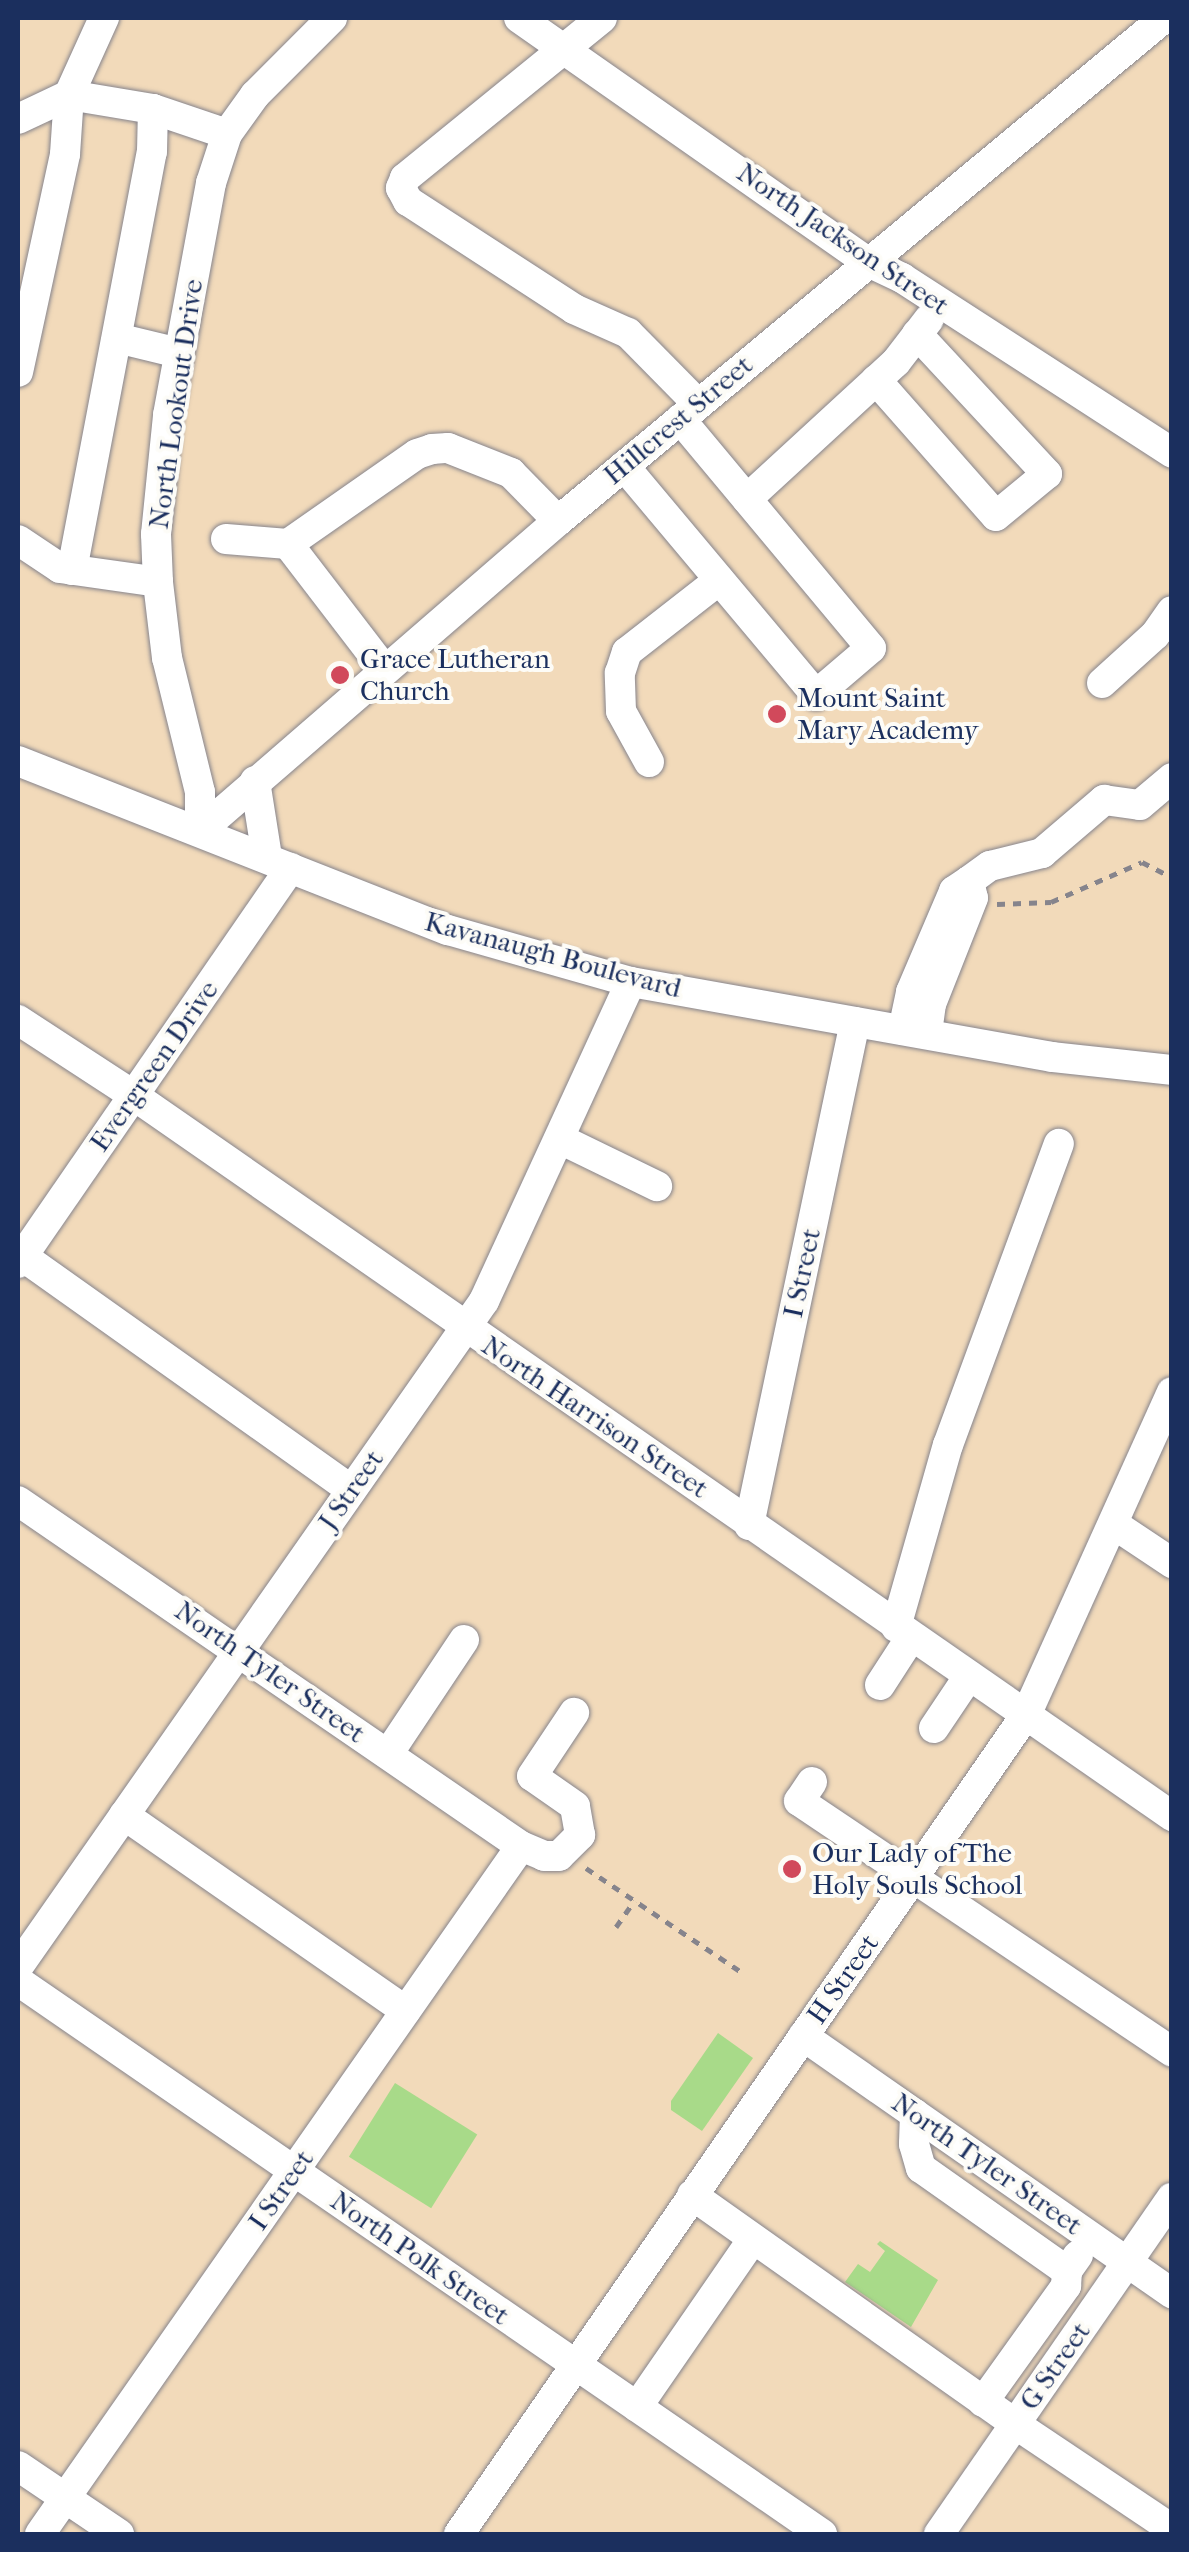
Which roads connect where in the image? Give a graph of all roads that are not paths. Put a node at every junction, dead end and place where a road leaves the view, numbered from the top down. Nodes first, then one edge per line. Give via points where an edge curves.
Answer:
1 (104, 18) edge
2 (332, 18) edge
3 (519, 18) edge
4 (602, 18) edge
5 (1164, 18) edge
6 (564, 49) junction
7 (69, 95) junction
8 (153, 110) junction
9 (18, 119) edge
10 (227, 134) junction
11 (868, 262) junction
12 (939, 304) junction
13 (918, 334) junction
14 (117, 338) junction
15 (179, 353) junction
16 (18, 372) edge
17 (876, 380) junction
18 (689, 411) junction
19 (1172, 453) edge
20 (624, 466) junction
21 (747, 499) junction
22 (558, 521) junction
23 (226, 539) dead end
24 (18, 540) edge
25 (288, 544) junction
26 (72, 570) junction
27 (719, 580) junction
28 (158, 582) junction
29 (1172, 611) edge
30 (384, 669) junction
31 (1102, 683) dead end
32 (18, 761) edge
33 (648, 762) dead end
34 (1172, 778) edge
35 (255, 781) junction
36 (200, 831) junction
37 (279, 863) junction
38 (632, 982) junction
39 (18, 1020) edge
40 (855, 1022) junction
41 (914, 1032) junction
42 (1172, 1070) edge
43 (134, 1096) junction
44 (560, 1140) junction
45 (1059, 1144) dead end
46 (657, 1186) dead end
47 (19, 1257) edge
48 (463, 1327) junction
49 (1172, 1392) edge
50 (351, 1490) junction
51 (18, 1501) edge
52 (750, 1525) junction
53 (1115, 1525) junction
54 (1172, 1564) edge
55 (904, 1632) junction
56 (464, 1640) dead end
57 (240, 1650) junction
58 (969, 1676) junction
59 (880, 1685) dead end
60 (574, 1713) dead end
61 (1027, 1713) junction
62 (934, 1728) dead end
63 (388, 1754) junction
64 (812, 1782) dead end
65 (124, 1815) junction
66 (1172, 1816) edge
67 (520, 1846) junction
68 (914, 1876) junction
69 (18, 1968) edge
70 (18, 1981) edge
71 (406, 2011) junction
72 (803, 2036) junction
73 (1172, 2052) edge
74 (916, 2114) junction
75 (294, 2171) junction
76 (692, 2196) junction
77 (1172, 2198) edge
78 (1090, 2236) junction
79 (753, 2239) junction
80 (1127, 2262) junction
81 (1067, 2271) junction
82 (1172, 2293) edge
83 (574, 2364) junction
84 (984, 2402) junction
85 (637, 2407) junction
86 (1015, 2424) junction
87 (18, 2466) edge
88 (66, 2498) junction
89 (1172, 2529) edge
90 (40, 2534) edge
91 (119, 2534) edge
92 (459, 2534) edge
93 (822, 2534) edge
94 (939, 2534) edge

1 - 7 street
2 - 10 street, North Lookout Drive via 255,95
3 - 6 street, North Jackson Street
4 - 6 street
5 - 11 street, Hillcrest Street
6 - 11 street, North Jackson Street
6 - 18 street via 405,178 403,195 574,309 628,333
7 - 8 street
7 - 9 street
7 - 16 street via 65,154
8 - 10 street
8 - 14 street via 152,152
10 - 15 street, North Lookout Drive via 211,183
11 - 12 street, North Jackson Street
11 - 18 street, Hillcrest Street
12 - 13 street
12 - 19 street, North Jackson Street
13 - 17 street
13 - 17 street via 1047,474 996,516
14 - 15 street
14 - 26 street
15 - 28 street, North Lookout Drive via 161,472
17 - 21 street
18 - 20 street, Hillcrest Street
18 - 21 street
20 - 22 street, Hillcrest Street
20 - 27 street
21 - 27 street via 871,648 816,696
22 - 25 street via 511,473 448,448 432,449
22 - 30 street, Hillcrest Street
23 - 25 street
24 - 26 street
25 - 30 street
26 - 28 street
27 - 33 street via 627,652 621,711
28 - 36 street, North Lookout Drive via 167,658 200,792
29 - 31 street via 1156,635
30 - 35 street, Hillcrest Street
32 - 36 street, Kavanaugh Boulevard
34 - 41 street via 1140,805 1104,800 1042,853 990,866
35 - 36 street, Hillcrest Street
35 - 37 street
36 - 37 street, Kavanaugh Boulevard
37 - 38 street, Kavanaugh Boulevard via 448,930
37 - 43 street, Evergreen Drive
38 - 40 street, Kavanaugh Boulevard
38 - 44 street, J Street
39 - 43 street, North Harrison Street
40 - 41 street, Kavanaugh Boulevard
40 - 52 street, I Street
41 - 42 street, Kavanaugh Boulevard
43 - 47 street, Evergreen Drive
43 - 48 street, North Harrison Street
44 - 46 street
44 - 48 street, J Street via 505,1262
45 - 55 street via 948,1445
47 - 50 street
48 - 50 street, J Street
48 - 52 street, North Harrison Street
49 - 53 street, H Street
50 - 57 street, J Street
51 - 57 street, North Tyler Street
52 - 55 street, North Harrison Street
53 - 54 street
53 - 61 street, H Street
55 - 58 street, North Harrison Street
55 - 59 street
56 - 63 street
57 - 63 street, North Tyler Street
57 - 65 street, J Street
58 - 61 street, North Harrison Street
58 - 62 street
60 - 67 street via 532,1776 575,1806 580,1835 558,1856
61 - 66 street, North Harrison Street
61 - 68 street, H Street
63 - 67 street, North Tyler Street
64 - 68 street via 799,1801
65 - 69 street, J Street
65 - 71 street
67 - 71 street, I Street
68 - 72 street, H Street
68 - 73 street
70 - 75 street, North Polk Street
71 - 75 street, I Street
72 - 74 street, North Tyler Street
72 - 76 street, H Street
74 - 78 street, North Tyler Street
74 - 81 street via 921,2168
75 - 83 street, North Polk Street
75 - 88 street, I Street
76 - 79 street
76 - 83 street, H Street
77 - 80 street, G Street
78 - 80 street, North Tyler Street
78 - 81 street
79 - 84 street
79 - 85 street
80 - 82 street, North Tyler Street
80 - 86 street, G Street
81 - 84 street via 1066,2286
83 - 85 street, North Polk Street
83 - 92 street, H Street
84 - 86 street
85 - 93 street, North Polk Street
86 - 89 street
86 - 94 street, G Street
87 - 88 street
88 - 90 street, I Street
88 - 91 street

